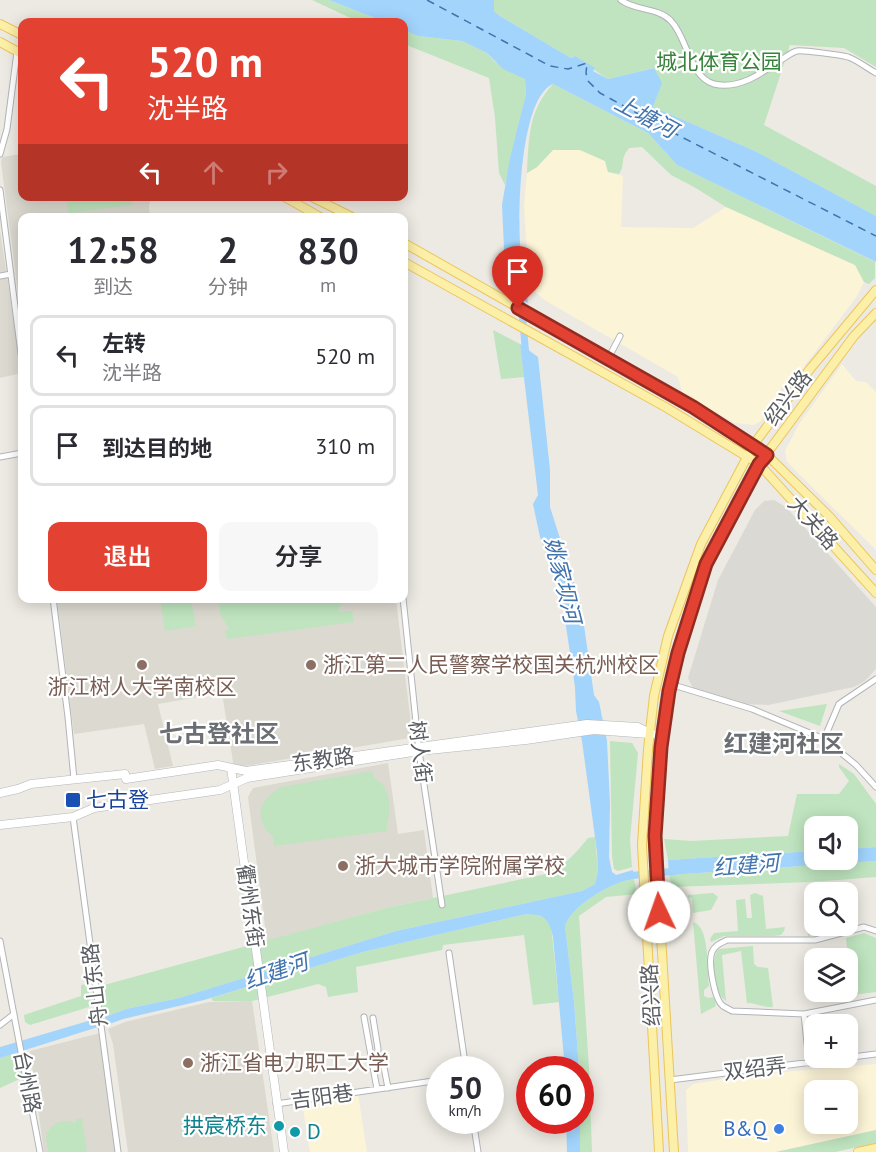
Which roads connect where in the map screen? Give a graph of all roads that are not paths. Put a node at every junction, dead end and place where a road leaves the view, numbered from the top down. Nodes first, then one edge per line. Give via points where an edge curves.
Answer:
1 (621, 0) edge
2 (0, 24) edge
3 (18, 33) edge
4 (0, 42) edge
5 (18, 52) edge
6 (18, 65) edge
7 (876, 73) edge
8 (0, 154) edge
9 (0, 190) edge
10 (292, 201) edge
11 (320, 201) edge
12 (313, 213) edge
13 (344, 213) edge
14 (408, 245) edge
15 (408, 264) edge
16 (11, 274) junction
17 (0, 276) edge
18 (876, 290) edge
19 (876, 313) edge
20 (18, 329) edge
21 (620, 336) dead end
22 (608, 359) junction
23 (754, 444) junction
24 (18, 454) edge
25 (767, 455) junction
26 (0, 457) edge
27 (746, 458) junction
28 (759, 464) junction
29 (876, 570) edge
30 (876, 593) edge
31 (54, 603) edge
32 (404, 603) edge
33 (876, 679) edge
34 (670, 684) junction
35 (650, 733) junction
36 (662, 735) junction
37 (824, 739) junction
38 (419, 749) junction
39 (231, 768) junction
40 (74, 779) junction
41 (233, 785) junction
42 (876, 787) edge
43 (0, 793) edge
44 (73, 818) junction
45 (0, 825) edge
46 (442, 905) dead end
47 (876, 931) edge
48 (0, 941) edge
49 (449, 953) dead end
50 (876, 1000) edge
51 (14, 1014) junction
52 (804, 1014) joint
53 (364, 1017) dead end
54 (373, 1018) dead end
55 (0, 1025) edge
56 (876, 1054) edge
57 (464, 1056) edge
58 (858, 1056) edge
59 (804, 1064) edge
60 (670, 1080) junction
61 (426, 1082) edge
62 (388, 1088) junction
63 (377, 1089) junction
64 (276, 1104) junction
65 (475, 1134) edge
66 (876, 1148) edge
67 (40, 1152) edge
68 (118, 1152) edge
69 (284, 1152) edge
70 (478, 1152) edge
71 (659, 1152) edge
72 (674, 1152) edge
73 (858, 1152) edge

1 - 7 street via 671,20 700,76 711,84 741,83 798,51 848,57
2 - 3 main road
4 - 5 main road
6 - 8 street
9 - 16 street
10 - 12 main road
11 - 13 main road
14 - 22 main road, 大关路
15 - 27 main road, 大关路 via 667,408
16 - 17 street
16 - 20 street
18 - 23 main road, 绍兴路
19 - 25 main road, 绍兴路 via 854,336
21 - 22 street
22 - 23 main road, 大关路
23 - 25 main road, 大关路
23 - 27 main road, 绍兴路
24 - 26 street
25 - 28 main road, 绍兴路
25 - 29 main road, 大关路 via 829,516
27 - 28 main road, 大关路
27 - 35 main road, 绍兴路 via 701,544 668,636
28 - 30 main road, 大关路
28 - 34 main road, 绍兴路 via 706,564
31 - 40 street
32 - 38 street, 树人街
33 - 37 street via 839,704
34 - 36 main road, 绍兴路
34 - 37 street via 752,709
35 - 36 street, 东教路
35 - 38 street, 东教路 via 558,731 526,740
35 - 71 main road, 绍兴路 via 642,845
36 - 60 main road, 绍兴路 via 655,836
37 - 42 street
38 - 39 street, 东教路 via 246,771
38 - 41 street, 东教路 via 247,778
38 - 46 street, 树人街
39 - 40 street, 东教路 via 218,765 126,779 125,774
39 - 41 street, 衢州东街
40 - 43 street, 东教路 via 31,784
41 - 44 street, 东教路 via 94,808
41 - 64 street, 衢州东街
44 - 45 street, 东教路
44 - 68 street, 舟山东路
47 - 52 street via 864,927 815,940 727,940 711,952 715,993 722,1006 732,1011
48 - 51 street, 台州路
49 - 57 street
50 - 52 street
51 - 55 street
51 - 67 street, 台州路
53 - 63 street
54 - 62 street via 377,1055
56 - 58 street, 双绍弄
59 - 60 street, 双绍弄
60 - 72 main road, 绍兴路
61 - 62 street, 吉阳巷
62 - 63 street, 吉阳巷
63 - 64 street, 吉阳巷
64 - 69 street, 衢州东街
65 - 70 street
66 - 73 main road

